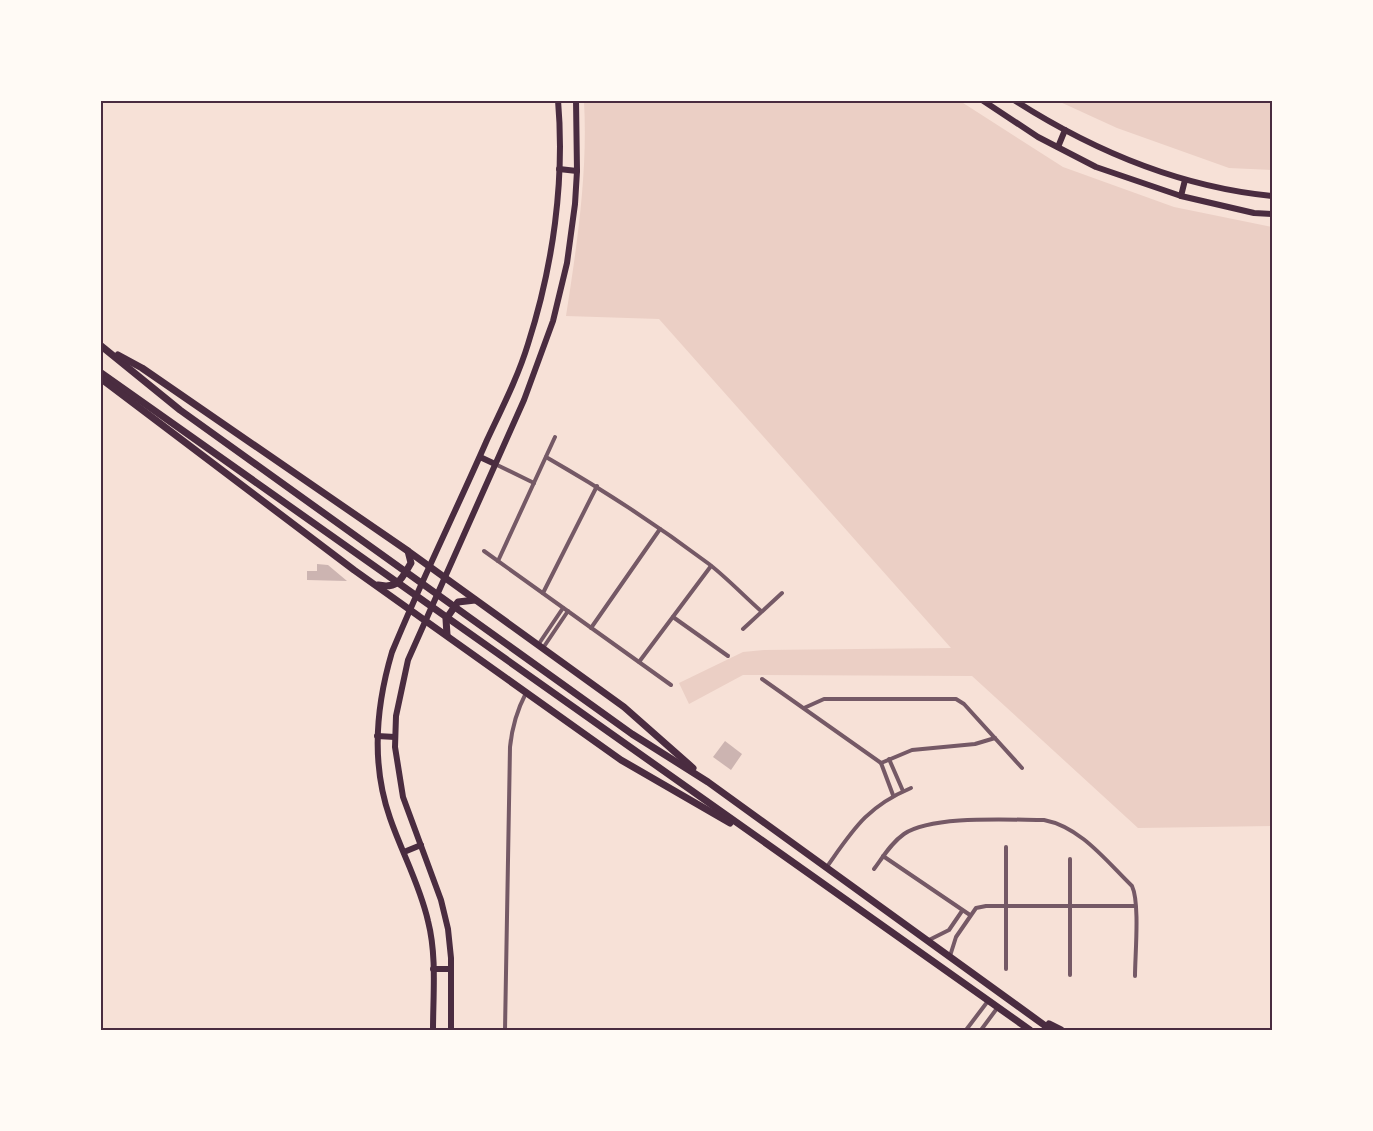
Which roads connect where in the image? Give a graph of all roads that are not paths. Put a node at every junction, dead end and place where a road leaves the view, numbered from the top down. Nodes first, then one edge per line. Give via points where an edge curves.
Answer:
1 (558, 100) edge
2 (576, 100) edge
3 (982, 100) edge
4 (1014, 100) edge
5 (1065, 130) junction
6 (1058, 147) junction
7 (559, 169) junction
8 (577, 171) junction
9 (1185, 180) junction
10 (1181, 196) junction
11 (1272, 196) edge
12 (1272, 214) edge
13 (102, 346) edge
14 (528, 346) junction
15 (543, 352) junction
16 (100, 372) edge
17 (100, 378) edge
18 (555, 436) dead end
19 (480, 457) junction
20 (546, 457) junction
21 (495, 464) junction
22 (534, 483) junction
23 (597, 486) junction
24 (660, 529) junction
25 (408, 551) junction
26 (484, 551) dead end
27 (498, 561) junction
28 (711, 566) junction
29 (430, 567) junction
30 (445, 578) junction
31 (375, 585) junction
32 (543, 593) junction
33 (782, 593) dead end
34 (475, 600) junction
35 (410, 609) junction
36 (566, 610) junction
37 (761, 611) junction
38 (674, 617) junction
39 (425, 620) junction
40 (591, 628) junction
41 (743, 629) dead end
42 (447, 635) junction
43 (540, 646) junction
44 (728, 656) dead end
45 (639, 662) junction
46 (762, 679) dead end
47 (671, 685) dead end
48 (527, 692) junction
49 (804, 708) junction
50 (377, 736) junction
51 (395, 738) junction
52 (995, 738) junction
53 (889, 759) junction
54 (881, 764) junction
55 (1022, 768) dead end
56 (708, 782) junction
57 (911, 788) dead end
58 (903, 791) junction
59 (893, 795) junction
60 (420, 845) junction
61 (770, 846) junction
62 (1006, 847) dead end
63 (404, 852) junction
64 (883, 856) junction
65 (1070, 859) dead end
66 (826, 869) junction
67 (874, 869) dead end
68 (1070, 905) junction
69 (1006, 906) junction
70 (1135, 906) junction
71 (962, 910) junction
72 (970, 915) junction
73 (952, 926) junction
74 (961, 930) junction
75 (928, 940) junction
76 (950, 957) junction
77 (433, 969) junction
78 (451, 969) junction
79 (1006, 969) dead end
80 (1070, 975) dead end
81 (1135, 976) dead end
82 (988, 1000) junction
83 (1008, 1000) junction
84 (998, 1007) junction
85 (434, 1030) edge
86 (451, 1030) edge
87 (505, 1030) edge
88 (966, 1030) edge
89 (981, 1030) edge
90 (1028, 1030) edge
91 (1051, 1030) edge
92 (1060, 1030) edge

1 - 7 main road
2 - 8 main road
3 - 6 main road
4 - 5 main road
5 - 6 main road
5 - 9 main road via 1103,150
6 - 10 main road via 1096,167
7 - 8 main road
7 - 14 main road via 547,271
8 - 15 main road via 567,263
9 - 10 main road
9 - 11 main road
10 - 12 main road
13 - 25 highway via 142,368
13 - 56 highway via 180,410 632,734
14 - 15 main road
14 - 19 main road
15 - 21 main road
16 - 61 highway
17 - 31 highway
18 - 20 street
19 - 21 main road
19 - 29 main road
20 - 22 street
20 - 23 street
21 - 22 street
21 - 30 main road
22 - 27 street
23 - 24 street
23 - 32 street
24 - 28 street
24 - 40 street
25 - 29 highway
25 - 31 highway via 411,563 396,585
26 - 27 street
27 - 32 street
28 - 37 street
28 - 38 street
29 - 30 highway
29 - 35 main road
30 - 34 highway
30 - 39 main road
31 - 35 highway
32 - 36 street
33 - 37 street
34 - 42 highway via 458,602 446,619
34 - 43 highway
35 - 39 highway
35 - 50 main road via 383,681
36 - 40 street
36 - 43 street
37 - 41 street
38 - 44 street
38 - 45 street
39 - 42 highway
39 - 51 main road via 401,686
40 - 45 street
42 - 48 highway
43 - 56 highway via 624,707
45 - 47 street
46 - 49 street
48 - 61 highway via 621,760
48 - 87 street via 518,708 510,747
49 - 52 street via 824,699 956,699
49 - 54 street
50 - 51 main road
50 - 63 main road via 382,788
51 - 60 main road via 403,797
52 - 53 street via 975,744 912,750
52 - 55 street
53 - 54 street
53 - 58 street
54 - 59 street
56 - 66 highway
57 - 58 street
58 - 59 street
59 - 66 street via 860,821
60 - 63 main road
60 - 78 main road via 444,910
61 - 82 highway
62 - 69 street
63 - 77 main road via 429,924
64 - 67 street
64 - 70 street via 905,833 929,824 1044,820 1081,837 1132,886
64 - 71 street
65 - 68 street
66 - 75 highway
68 - 69 street
68 - 70 street
68 - 80 street
69 - 72 street via 976,908
69 - 79 street
70 - 81 street
71 - 72 street
71 - 73 street
72 - 74 street
73 - 74 street
73 - 75 street
74 - 76 street
75 - 76 highway
76 - 83 highway
77 - 78 main road
77 - 85 main road
78 - 86 main road
82 - 84 highway
82 - 88 street
83 - 91 highway
83 - 92 highway
84 - 89 street
84 - 90 highway

